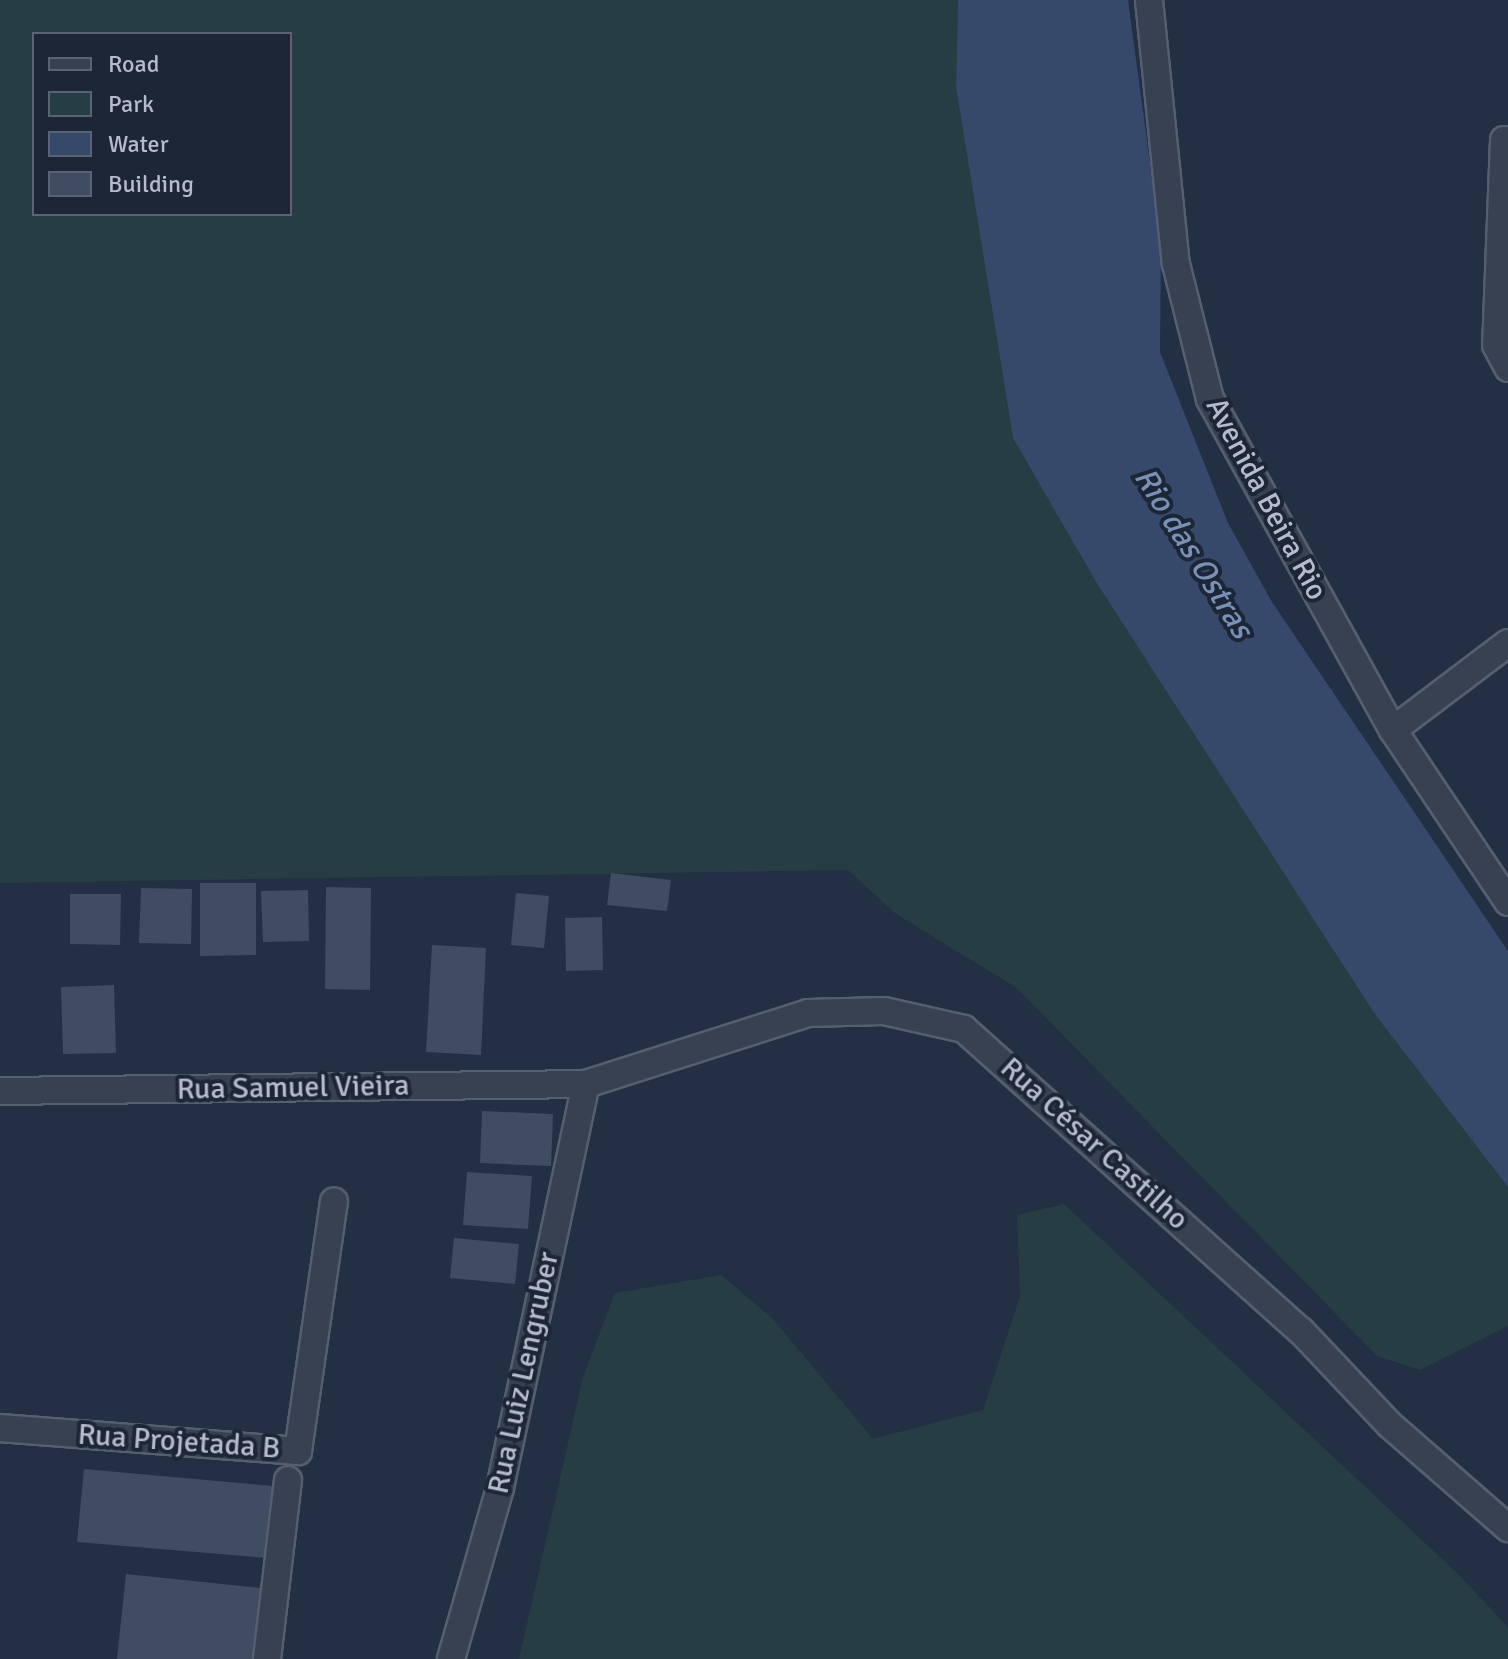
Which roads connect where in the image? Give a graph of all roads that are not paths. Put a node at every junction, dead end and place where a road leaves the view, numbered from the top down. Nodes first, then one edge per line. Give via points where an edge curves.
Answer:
1 (1149, 0) edge
2 (1504, 140) dead end
3 (1508, 368) edge
4 (1508, 643) edge
5 (1393, 730) junction
6 (1508, 902) edge
7 (586, 1084) junction
8 (0, 1091) edge
9 (334, 1202) dead end
10 (0, 1428) edge
11 (288, 1480) dead end
12 (1508, 1528) edge
13 (267, 1659) edge
14 (451, 1659) edge

1 - 5 street, Avenida Beira Rio via 1176,264 1210,399
2 - 3 street via 1496,345
4 - 5 street
5 - 6 street, Avenida Beira Rio
7 - 8 street, Rua Samuel Vieira
7 - 12 street, Rua César Castilho via 808,1013 884,1011 964,1029 1301,1331 1390,1425
7 - 14 street, Rua Luiz Lengruber via 500,1488
9 - 10 street, Rua Projetada B via 298,1451
11 - 13 street

